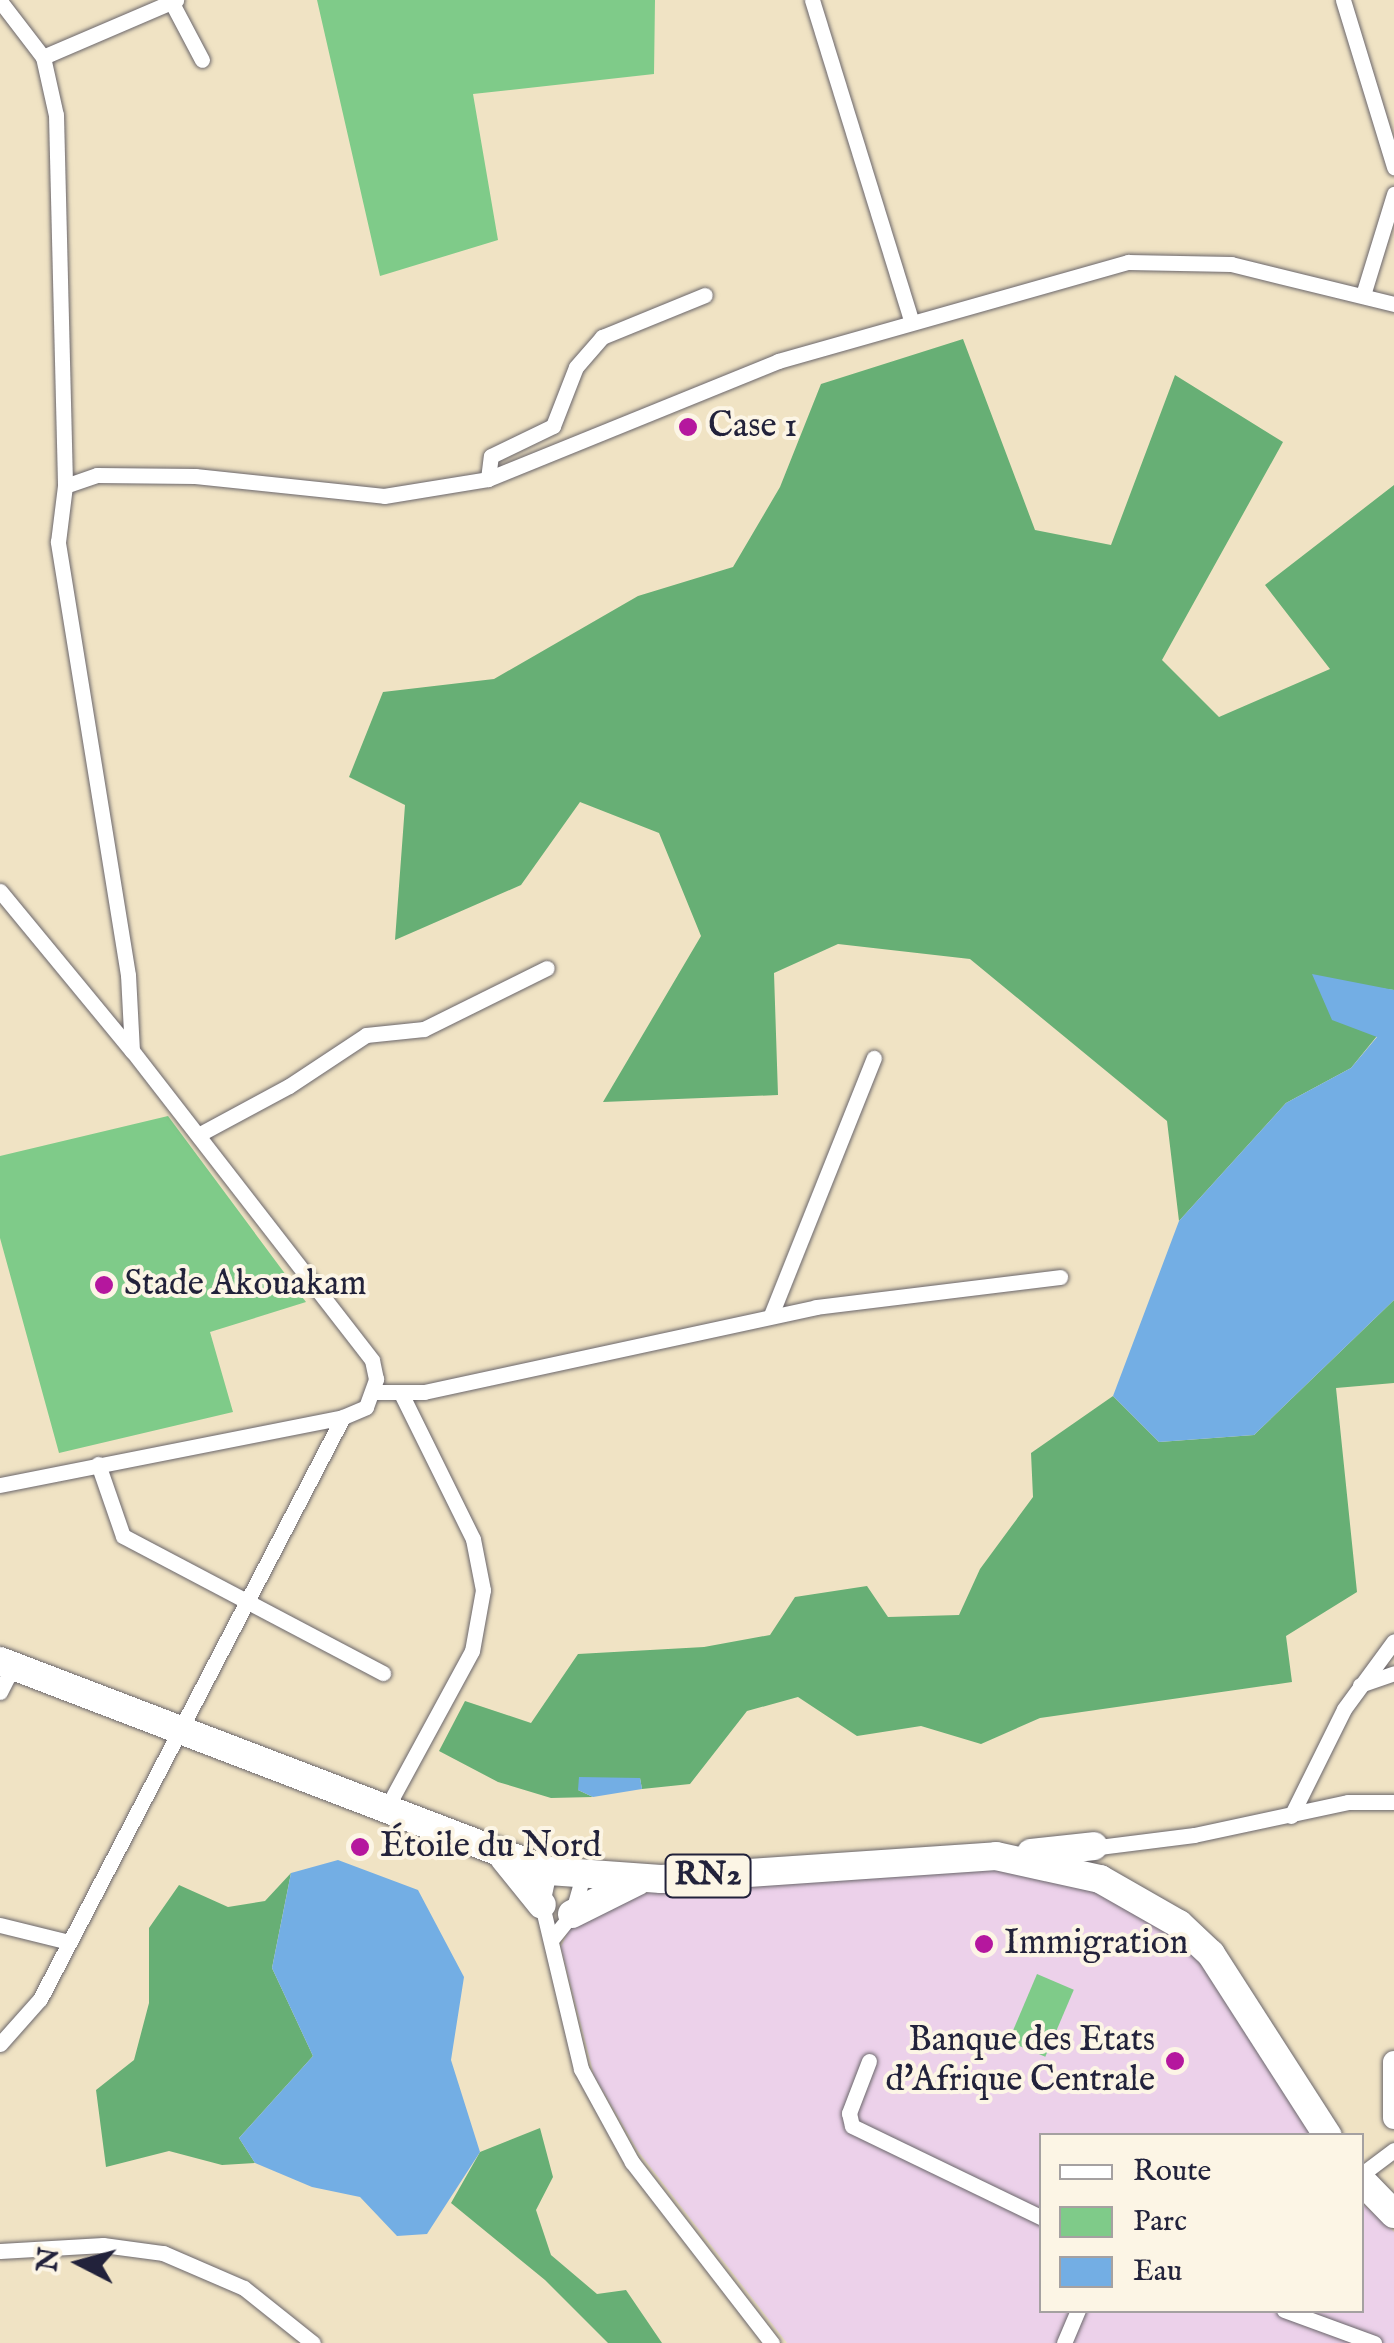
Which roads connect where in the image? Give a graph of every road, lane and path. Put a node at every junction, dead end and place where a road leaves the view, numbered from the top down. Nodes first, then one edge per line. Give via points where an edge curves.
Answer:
1 (812, 0) edge
2 (1344, 0) edge
3 (0, 2) edge
4 (175, 2) edge
5 (42, 57) junction
6 (202, 60) dead end
7 (1394, 168) edge
8 (1394, 194) edge
9 (705, 295) dead end
10 (1363, 295) junction
11 (1394, 304) edge
12 (911, 319) junction
13 (488, 479) junction
14 (64, 486) junction
15 (0, 891) edge
16 (547, 968) dead end
17 (132, 1051) junction
18 (874, 1058) dead end
19 (198, 1134) junction
20 (1060, 1277) dead end
21 (771, 1315) junction
22 (375, 1392) junction
23 (400, 1394) junction
24 (343, 1417) junction
25 (98, 1464) junction
26 (0, 1485) edge
27 (251, 1598) junction
28 (1394, 1641) edge
29 (4, 1673) edge
30 (383, 1673) dead end
31 (1394, 1673) edge
32 (1360, 1685) junction
33 (180, 1730) junction
34 (1394, 1802) edge
35 (385, 1811) junction
36 (1291, 1816) junction
37 (1104, 1846) junction
38 (996, 1856) junction
39 (504, 1858) junction
40 (549, 1870) junction
41 (1072, 1870) junction
42 (584, 1876) junction
43 (643, 1878) junction
44 (1116, 1887) junction
45 (542, 1904) junction
46 (572, 1914) junction
47 (0, 1925) edge
48 (551, 1940) junction
49 (68, 1942) junction
50 (0, 2044) edge
51 (870, 2061) dead end
52 (1394, 2062) edge
53 (1394, 2118) edge
54 (1326, 2133) edge
55 (1394, 2150) edge
56 (1364, 2190) edge
57 (1394, 2214) edge
58 (1039, 2217) edge
59 (0, 2251) edge
60 (1077, 2313) edge
61 (1317, 2316) edge
62 (313, 2343) edge
63 (772, 2343) edge
64 (1064, 2343) edge
65 (1374, 2343) edge

1 - 12 street
2 - 7 street
3 - 5 street
4 - 5 street
4 - 6 street
5 - 14 street via 62,160
8 - 10 street
9 - 13 street via 602,337 576,367 553,426 491,456
10 - 11 street
10 - 12 street via 1231,264 1159,260 1058,278
12 - 13 street via 778,362
13 - 14 street via 384,496 194,476 97,475
14 - 17 street via 58,542 128,976
15 - 17 street
16 - 19 street via 424,1029 366,1035 290,1086
17 - 19 street
18 - 21 street
19 - 22 street via 372,1360
20 - 21 street
21 - 23 street
22 - 23 street
22 - 24 street via 366,1406
23 - 35 street via 473,1539 482,1590 467,1662
24 - 25 street
24 - 27 street
25 - 26 street
25 - 27 street via 124,1536
27 - 30 street
27 - 33 street
28 - 32 street
29 - 33 highway, RN2
31 - 32 street
32 - 36 street
33 - 35 highway, RN2
33 - 49 street
34 - 36 street via 1348,1802
35 - 39 highway, RN2
36 - 37 street
37 - 38 highway
37 - 41 street
37 - 44 highway
38 - 41 highway, RN2
38 - 43 highway, RN2
39 - 40 highway, RN2
39 - 45 highway
40 - 42 highway, RN2
40 - 45 street
41 - 44 highway, RN2
42 - 43 highway, RN2
42 - 46 street
43 - 46 highway
44 - 54 highway, RN2 via 1179,1924 1211,1954
45 - 48 street
46 - 48 street
47 - 49 street
48 - 63 street via 568,2029 602,2112
49 - 50 street via 40,1999
51 - 58 street via 848,2113 852,2126
52 - 53 street
55 - 56 street
56 - 57 highway
59 - 62 street via 103,2245 163,2254 244,2288
60 - 64 street
61 - 65 street

